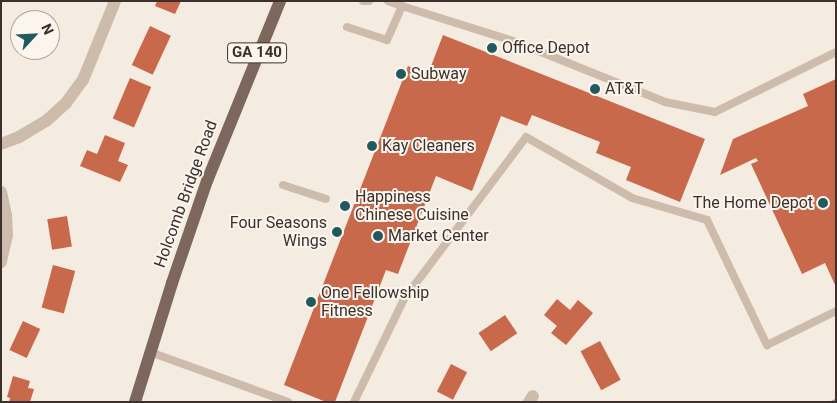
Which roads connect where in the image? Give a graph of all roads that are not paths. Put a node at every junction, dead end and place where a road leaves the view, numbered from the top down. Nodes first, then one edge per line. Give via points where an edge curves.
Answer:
1 (115, 1) edge
2 (280, 1) edge
3 (363, 1) edge
4 (369, 1) edge
5 (388, 1) edge
6 (416, 1) edge
7 (402, 6) junction
8 (412, 10) junction
9 (347, 26) dead end
10 (836, 52) edge
11 (1, 144) edge
12 (283, 186) dead end
13 (1, 192) edge
14 (326, 199) dead end
15 (1, 262) edge
16 (836, 311) edge
17 (150, 352) junction
18 (135, 402) edge
19 (288, 402) edge
20 (354, 402) edge

1 - 11 street via 83,80 66,103 46,121
2 - 17 main road, Holcomb Bridge Road / GA 140 via 210,173
3 - 4 lane
5 - 7 lane
6 - 8 lane
7 - 8 lane
7 - 9 lane via 387,40
8 - 10 lane via 516,42 665,102 715,112
12 - 14 lane
13 - 15 street via 7,235
16 - 20 lane via 767,345 707,220 632,198 526,137 404,299
17 - 18 main road, Holcomb Bridge Road / GA 140
17 - 19 lane

